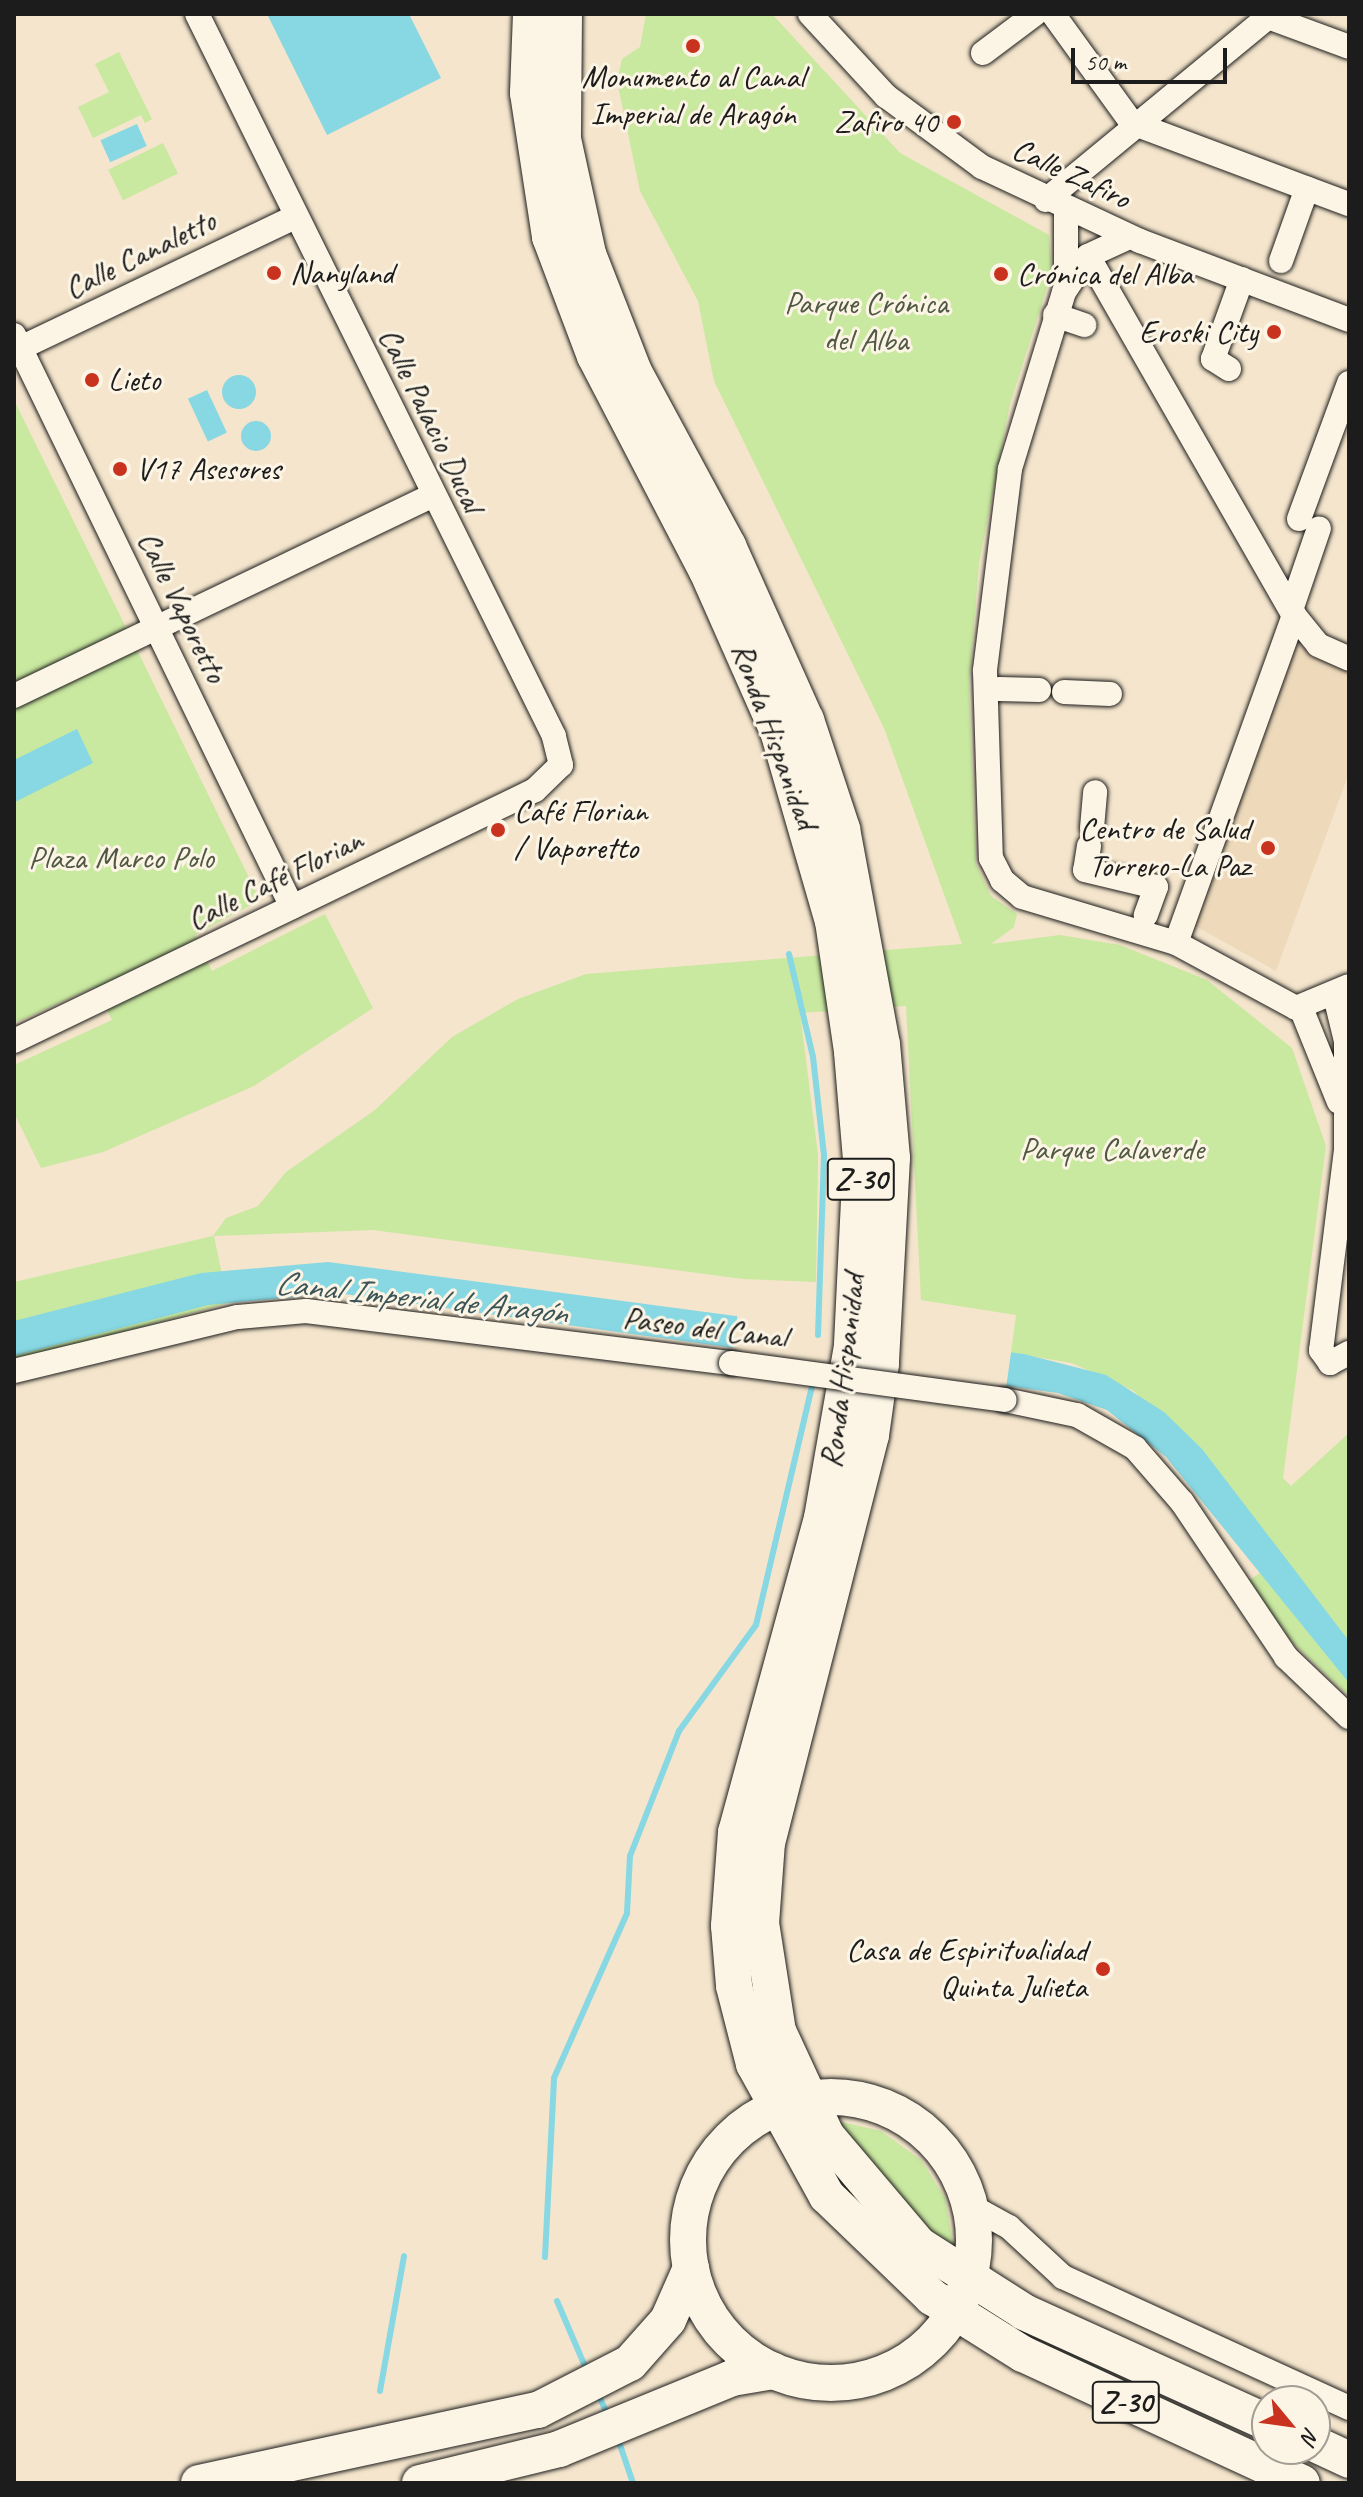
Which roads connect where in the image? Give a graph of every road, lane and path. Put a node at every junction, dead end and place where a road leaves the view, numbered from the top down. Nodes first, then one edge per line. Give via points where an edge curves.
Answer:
1 (197, 14) edge
2 (531, 14) edge
3 (564, 14) edge
4 (810, 14) edge
5 (1035, 14) edge
6 (1053, 14) edge
7 (1257, 19) edge
8 (1349, 47) edge
9 (983, 53) dead end
10 (1132, 123) junction
11 (1307, 188) junction
12 (1349, 204) edge
13 (1056, 205) junction
14 (295, 217) junction
15 (1129, 237) junction
16 (1088, 256) junction
17 (1281, 261) dead end
18 (1242, 279) junction
19 (1064, 292) junction
20 (1055, 315) junction
21 (1349, 320) edge
22 (1084, 325) dead end
23 (16, 345) edge
24 (1221, 364) dead end
25 (1349, 383) edge
26 (432, 496) junction
27 (1293, 611) junction
28 (156, 626) junction
29 (1349, 659) edge
30 (999, 689) dead end
31 (1039, 690) dead end
32 (1064, 692) dead end
33 (1110, 694) dead end
34 (14, 696) edge
35 (560, 769) joint
36 (1095, 792) dead end
37 (292, 907) junction
38 (1146, 915) dead end
39 (1176, 943) junction
40 (1342, 991) edge
41 (1301, 1008) junction
42 (14, 1041) edge
43 (1343, 1112) junction
44 (1333, 1275) junction
45 (1349, 1294) edge
46 (1349, 1353) edge
47 (14, 1371) edge
48 (1349, 1717) edge
49 (791, 2103) junction
50 (969, 2205) junction
51 (691, 2268) junction
52 (961, 2297) junction
53 (773, 2371) junction
54 (1349, 2408) edge
55 (1251, 2415) edge
56 (199, 2483) edge
57 (420, 2483) edge
58 (1302, 2483) edge

1 - 14 street, Calle Palacio Ducal
2 - 49 highway, Ronda Hispanidad / Z-30 via 528,93 550,237 595,356 713,585 778,731 833,921 852,1052 861,1160 852,1346 822,1518 756,1744 731,1886 734,1986 754,2064
3 - 49 highway, Ronda Hispanidad / Z-30 via 563,139 588,254 634,372 728,546 806,720 849,860 882,1044 892,1158 881,1364 871,1435 767,1842 761,1923
4 - 13 street, Calle Zafiro via 906,114 982,167
5 - 9 street
6 - 10 street
7 - 8 street
7 - 10 street
10 - 11 street
10 - 13 street
11 - 12 street
11 - 17 street
13 - 15 street, Calle Zafiro
13 - 19 street
14 - 23 street, Calle Canaletto
14 - 26 street, Calle Palacio Ducal
15 - 16 street
15 - 18 street, Calle Zafiro
16 - 19 street
16 - 27 street via 1249,512
18 - 21 street, Calle Zafiro
18 - 24 street
19 - 20 street
20 - 22 street
20 - 39 street via 1000,526 985,671 988,841 1002,880 1022,897
23 - 28 street, Calle Vaporetto
25 - 27 street via 1306,519
26 - 28 street
26 - 35 street, Calle Palacio Ducal via 554,736
27 - 29 street via 1318,645
27 - 39 street
28 - 34 street
28 - 37 street, Calle Vaporetto
30 - 31 street
32 - 33 street
35 - 37 street, Calle Café Florian via 535,790
36 - 38 street via 1085,870 1156,887
37 - 42 street, Calle Café Florian
39 - 41 street via 1259,973
40 - 41 street
40 - 43 street
41 - 43 street
43 - 44 street
44 - 45 street
44 - 46 street via 1321,1354 1330,1363
47 - 48 street, Paseo del Canal, bridge via 238,1317 306,1311 731,1363 1005,1400 1077,1415 1135,1448 1182,1502 1286,1657
49 - 50 highway via 861,2099 915,2123 954,2167
49 - 51 highway via 731,2138 706,2173 691,2212
49 - 52 highway, Ronda Hispanidad / Z-30
50 - 52 highway
50 - 54 street via 1009,2227 1063,2277
51 - 53 highway via 720,2330
51 - 56 highway via 658,2335 602,2379 484,2425
52 - 53 highway via 911,2359 867,2379 820,2383
52 - 55 highway, Ronda Hispanidad / Z-30
52 - 58 highway, Ronda Hispanidad / Z-30 via 1036,2361
53 - 57 highway via 732,2378 623,2425

